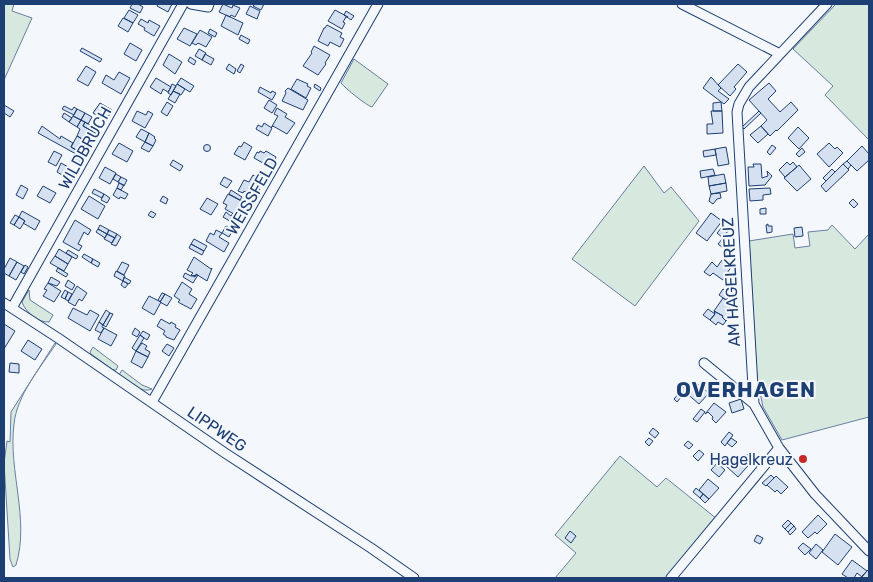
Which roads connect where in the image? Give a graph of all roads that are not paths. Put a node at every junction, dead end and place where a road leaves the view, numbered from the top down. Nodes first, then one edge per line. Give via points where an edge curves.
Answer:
1 (183, 4) edge
2 (191, 4) edge
3 (209, 4) edge
4 (378, 4) edge
5 (682, 4) edge
6 (827, 4) edge
7 (780, 54) junction
8 (4, 302) edge
9 (12, 308) junction
10 (704, 363) dead end
11 (152, 402) junction
12 (754, 404) junction
13 (779, 448) junction
14 (869, 551) edge
15 (414, 578) edge
16 (671, 578) edge

1 - 9 street, WILDBRUCH
2 - 3 street via 208,7
4 - 11 street, WEISSFELD
5 - 7 street
6 - 7 street, AM HAGELKREUZ
7 - 12 street, AM HAGELKREUZ via 743,95 737,112
8 - 9 street, LIPPWEG
9 - 11 street, LIPPWEG
10 - 12 street
11 - 15 street, LIPPWEG
12 - 13 street, AM HAGELKREUZ
13 - 14 street, AM HAGELKREUZ via 815,494
13 - 16 street

